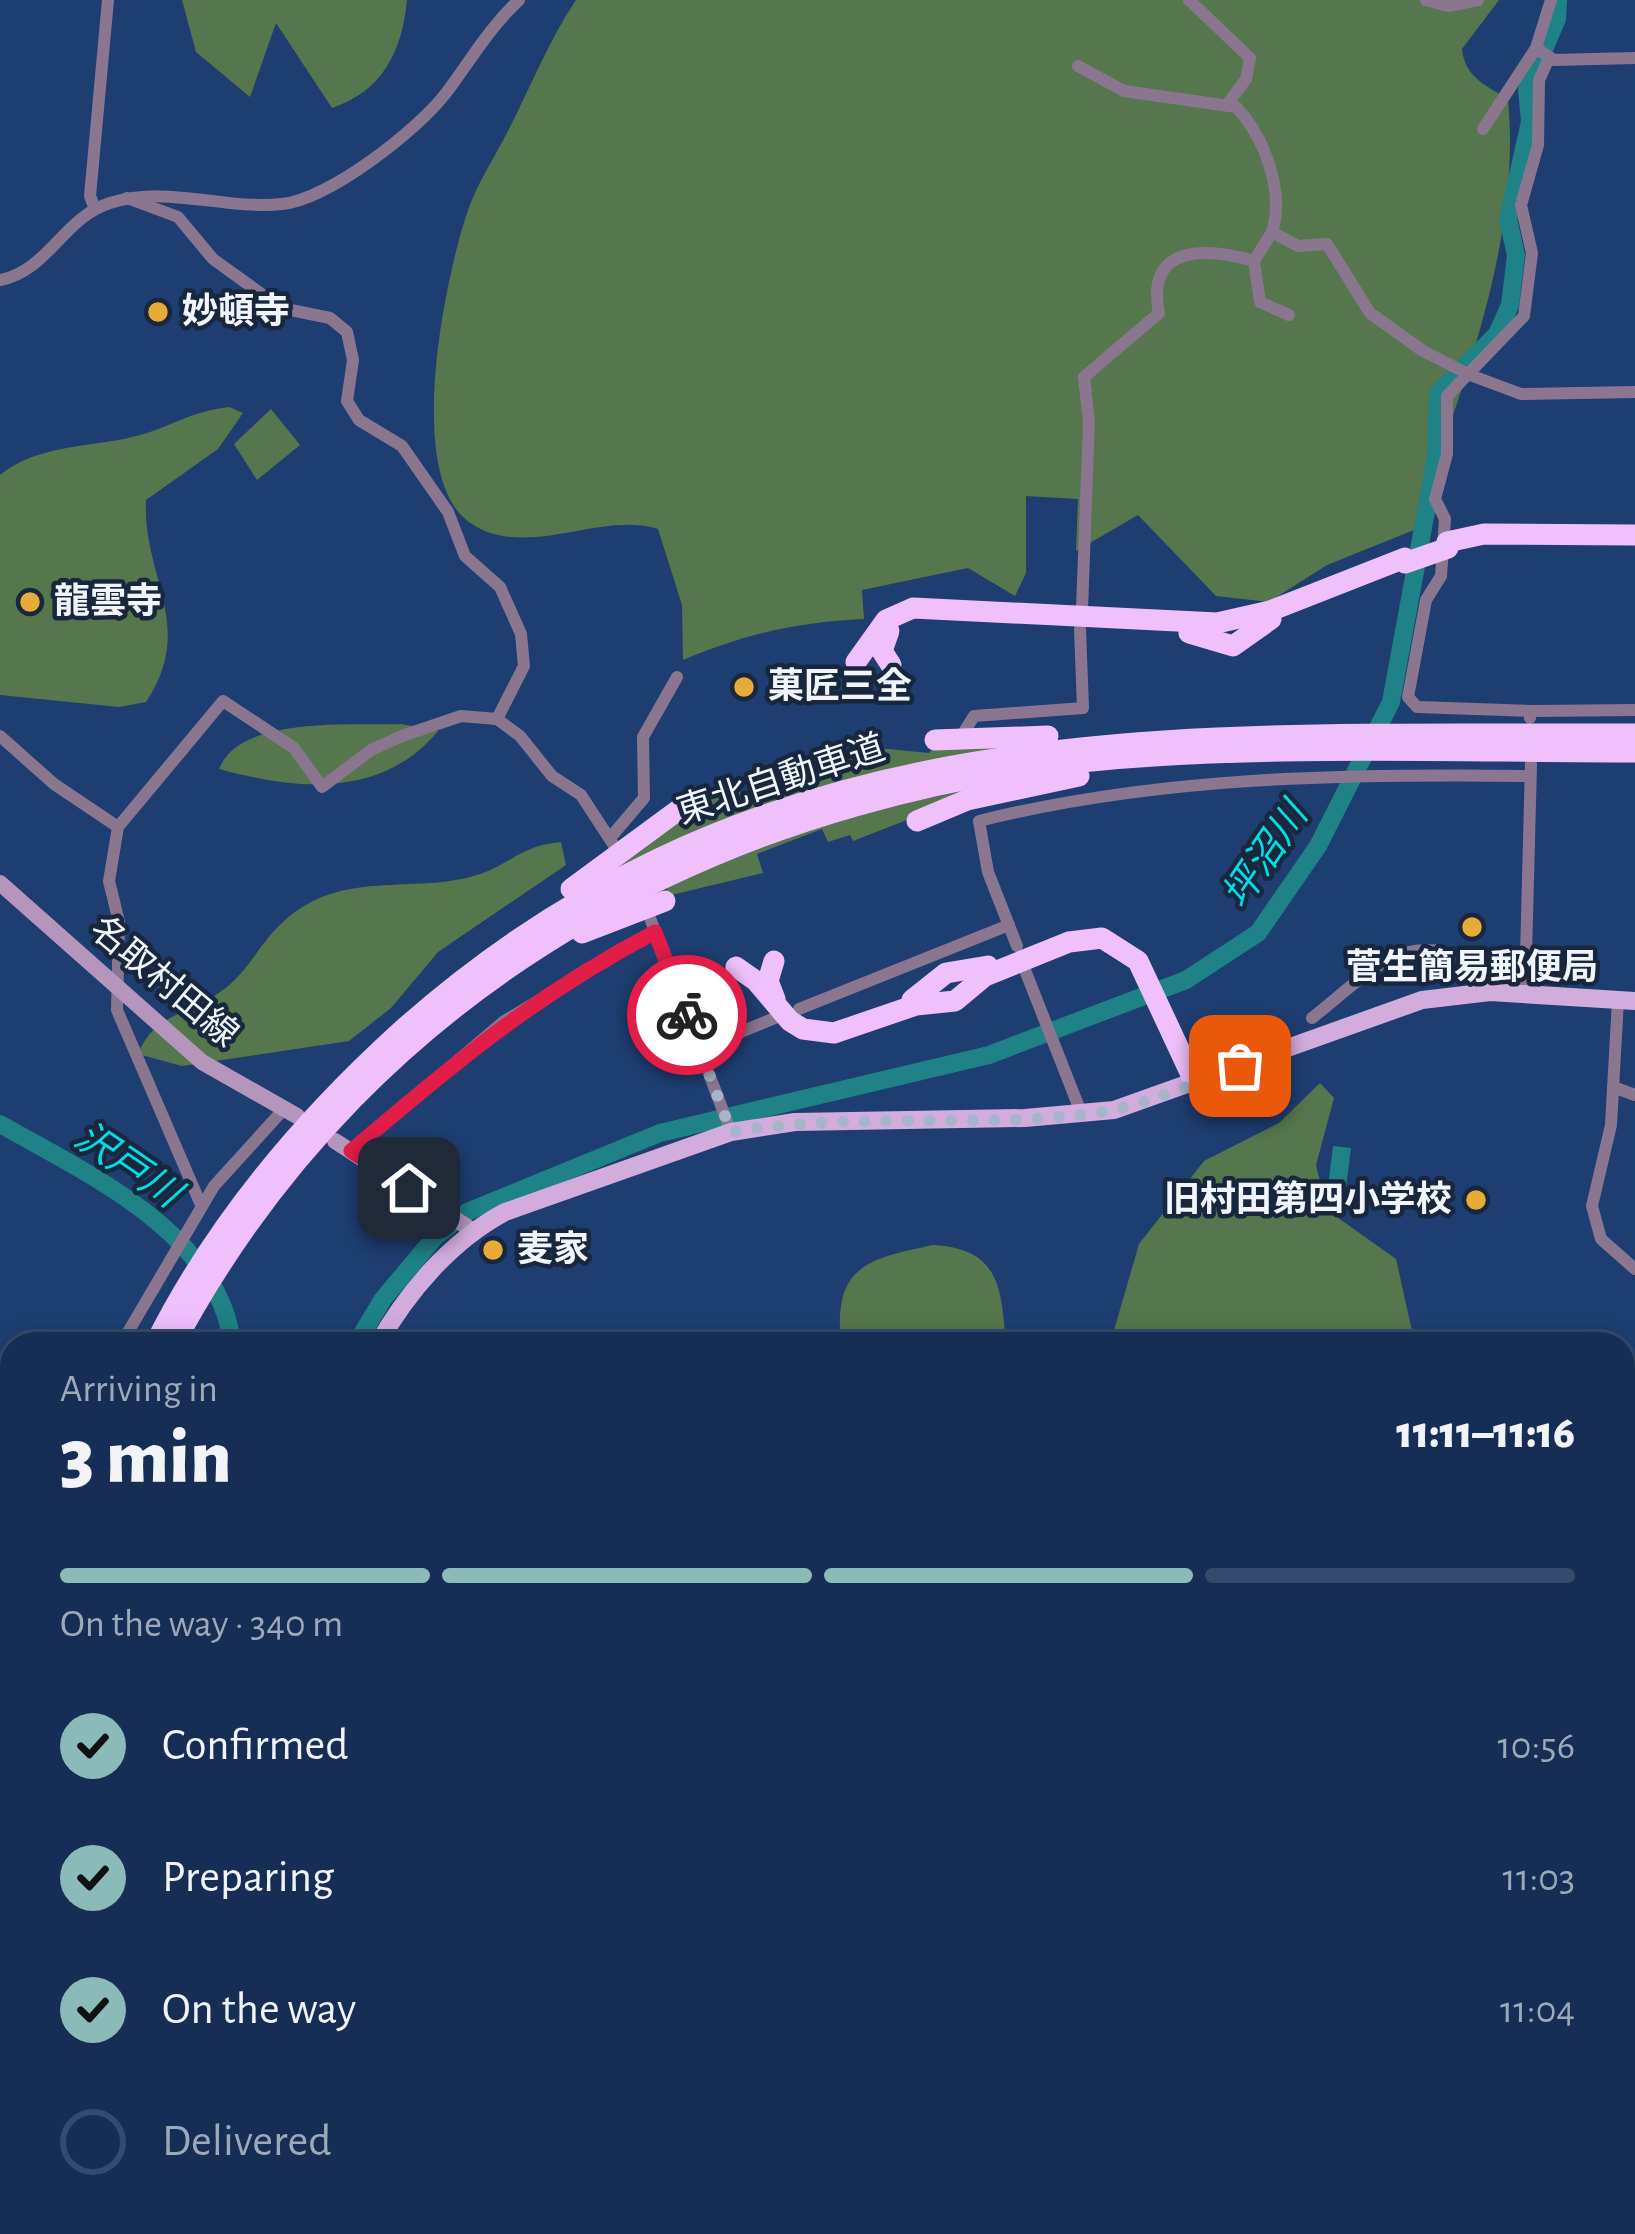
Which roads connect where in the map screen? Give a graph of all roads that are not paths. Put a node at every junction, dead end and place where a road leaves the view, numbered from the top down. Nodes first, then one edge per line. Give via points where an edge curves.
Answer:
1 (108, 0) edge
2 (519, 0) edge
3 (1190, 0) edge
4 (1426, 0) edge
5 (1478, 0) edge
6 (1551, 0) edge
7 (1542, 53) junction
8 (1635, 58) edge
9 (1078, 66) dead end
10 (1229, 102) junction
11 (1483, 129) dead end
12 (127, 199) junction
13 (94, 208) junction
14 (1271, 232) junction
15 (1254, 261) junction
16 (0, 280) edge
17 (1289, 315) dead end
18 (1464, 370) junction
19 (1635, 392) edge
20 (1635, 539) edge
21 (1405, 561) junction
22 (1082, 609) dead end
23 (1080, 629) dead end
24 (856, 662) dead end
25 (891, 665) dead end
26 (677, 677) dead end
27 (1635, 710) edge
28 (497, 719) junction
29 (964, 732) dead end
30 (1635, 734) edge
31 (0, 736) edge
32 (935, 740) dead end
33 (1393, 742) junction
34 (1341, 748) junction
35 (1635, 752) edge
36 (696, 797) dead end
37 (917, 821) dead end
38 (118, 827) junction
39 (0, 883) edge
40 (657, 917) junction
41 (1009, 925) junction
42 (1017, 946) dead end
43 (774, 961) dead end
44 (736, 967) dead end
45 (1025, 970) dead end
46 (1148, 971) junction
47 (115, 990) junction
48 (1500, 992) junction
49 (1525, 994) junction
50 (1627, 1000) edge
51 (800, 1009) dead end
52 (776, 1018) dead end
53 (1312, 1018) dead end
54 (699, 1049) junction
55 (393, 1050) junction
56 (1195, 1083) junction
57 (1613, 1087) junction
58 (1635, 1094) edge
59 (291, 1113) joint
60 (1082, 1115) junction
61 (730, 1128) junction
62 (343, 1146) joint
63 (201, 1204) junction
64 (470, 1228) junction
65 (1635, 1269) edge
66 (193, 1295) junction
67 (127, 1332) edge
68 (164, 1332) edge
69 (179, 1332) edge
70 (385, 1332) edge

1 - 13 street
2 - 12 street via 472,49 433,108 325,189 262,206 173,195
3 - 10 street via 1250,58
4 - 5 street
6 - 7 street
7 - 8 street
7 - 11 street
7 - 18 street via 1538,145 1521,205 1532,253 1524,316
9 - 10 street via 1124,92
10 - 14 street via 1250,121 1264,152 1275,204
12 - 13 street
12 - 28 street via 178,217 213,259 281,308 330,318 347,332 347,401 359,420 402,446 448,512 465,556 500,587 521,634 524,666
13 - 16 street via 34,266
14 - 15 street
14 - 18 street via 1298,246 1327,244 1370,313
15 - 17 street via 1260,302
15 - 22 street via 1172,260 1154,283 1159,313 1084,377
18 - 19 street via 1521,394
18 - 27 street via 1443,413 1447,454 1435,499 1445,519 1441,576 1426,600 1408,697 1417,706 1530,715
20 - 21 highway, bridge via 1486,540
21 - 24 highway via 1217,623 913,608 886,620
21 - 25 highway via 1271,619 1233,646 1204,635 938,610 893,624 882,651
23 - 29 street via 1083,708 974,716
26 - 28 street via 643,737 644,798 613,842 580,795
28 - 38 street via 461,716 402,736 322,788 294,748 223,700
30 - 33 highway, 東北自動車道
31 - 38 street
32 - 34 highway via 1280,725
33 - 34 highway, 東北自動車道
33 - 35 highway, 東北自動車道
34 - 37 highway via 1081,776 967,800
34 - 41 street via 1130,793 978,814
34 - 49 street via 1380,773 1530,770
34 - 55 highway, 東北自動車道 via 1066,746 925,769 797,802 600,887 466,976
36 - 55 highway via 418,1007
38 - 47 street via 109,881 119,922
39 - 47 main road, 名取村田線
40 - 54 street
40 - 55 highway via 618,916 543,956 434,1036
40 - 62 street
41 - 42 street
41 - 51 street
43 - 46 highway via 770,993 818,1027 863,1020 925,993 946,973 972,972 1089,931 1121,938
44 - 46 highway via 790,1021 817,1033 955,1001 985,976 1093,938 1126,950
45 - 60 street
46 - 56 highway
47 - 59 main road, 名取村田線 via 202,1063
47 - 63 street
48 - 49 main road
48 - 53 street via 1494,972 1452,950 1423,947 1384,960
48 - 56 main road via 1380,1012
49 - 50 main road
50 - 57 street
52 - 54 street
54 - 61 street
55 - 66 highway, 東北自動車道 via 287,1145
56 - 60 main road
57 - 58 street
57 - 65 street via 1594,1221 1601,1239
59 - 63 street
60 - 61 main road
61 - 64 main road
62 - 64 main road
63 - 67 street
64 - 70 main road
66 - 68 highway, 東北自動車道
66 - 69 highway, 東北自動車道

